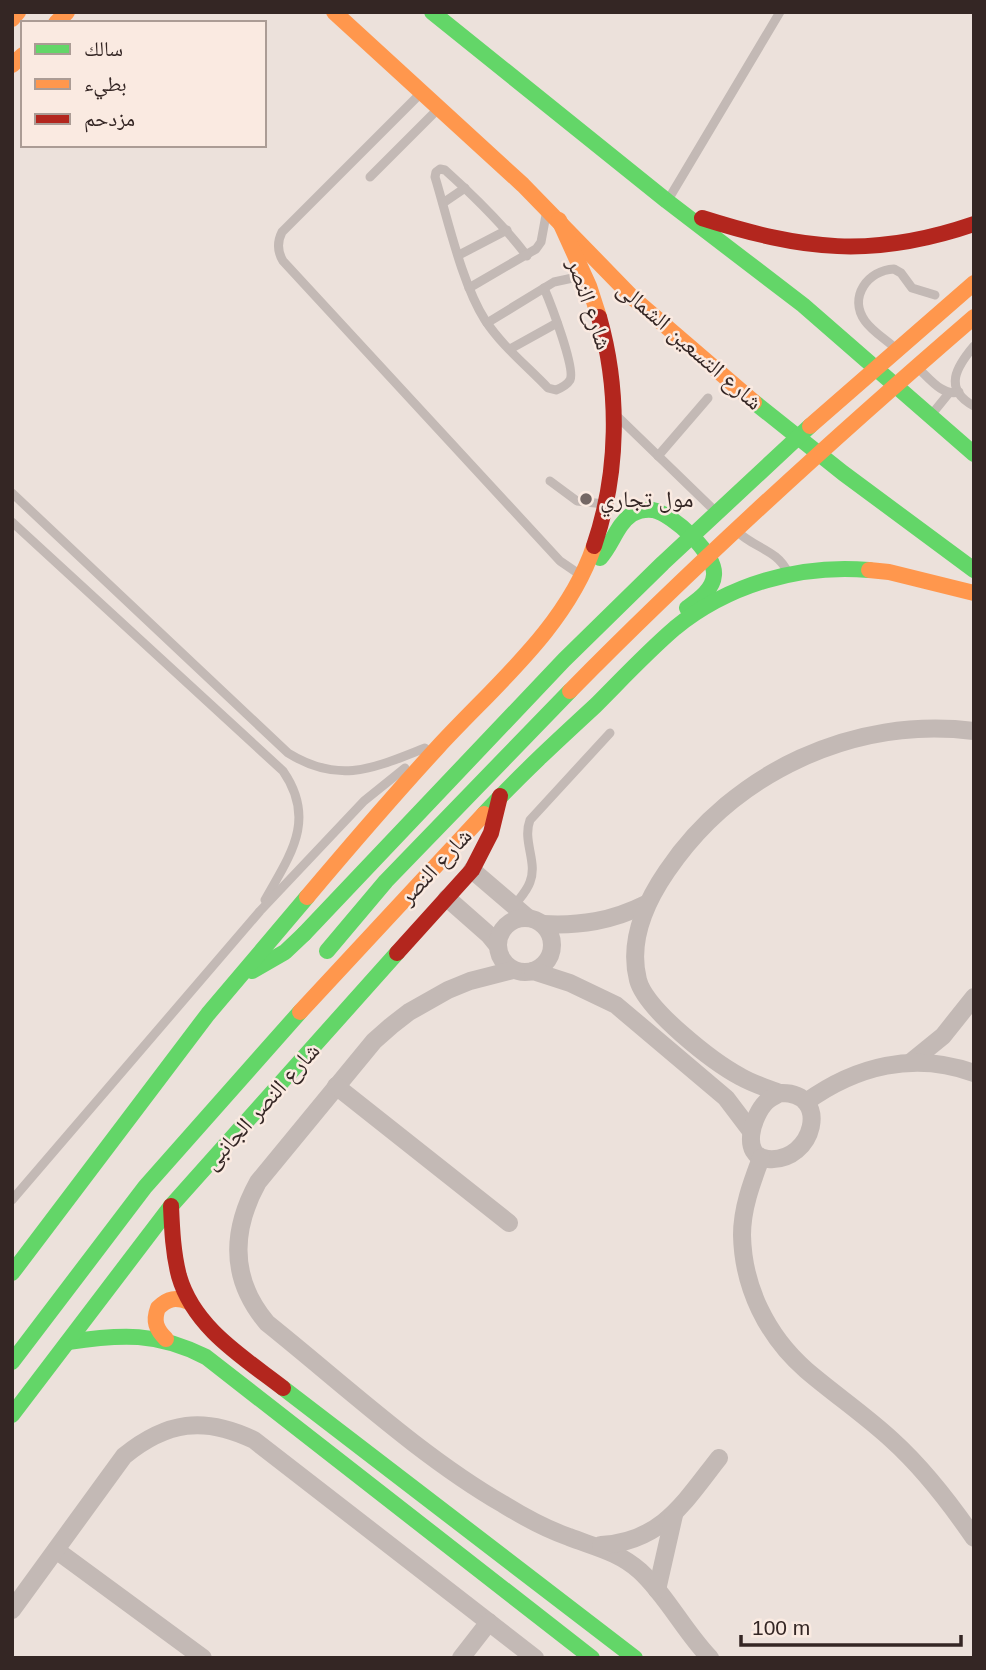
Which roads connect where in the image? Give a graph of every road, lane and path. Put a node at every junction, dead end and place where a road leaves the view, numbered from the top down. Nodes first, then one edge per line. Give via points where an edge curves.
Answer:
1 (18, 12) edge
2 (334, 12) edge
3 (432, 12) edge
4 (780, 12) edge
5 (12, 19) edge
6 (424, 91) junction
7 (440, 106) junction
8 (370, 177) dead end
9 (465, 188) junction
10 (443, 202) junction
11 (674, 206) junction
12 (553, 214) junction
13 (974, 224) edge
14 (507, 230) junction
15 (459, 255) junction
16 (527, 256) junction
17 (584, 276) junction
18 (974, 283) edge
19 (470, 288) junction
20 (544, 288) junction
21 (935, 295) dead end
22 (974, 317) edge
23 (487, 323) junction
24 (557, 323) junction
25 (974, 346) edge
26 (510, 349) junction
27 (954, 393) junction
28 (708, 398) dead end
29 (974, 406) edge
30 (613, 412) junction
31 (931, 415) junction
32 (974, 454) edge
33 (658, 456) junction
34 (550, 481) dead end
35 (12, 493) edge
36 (606, 504) junction
37 (721, 516) dead end
38 (12, 522) edge
39 (730, 525) dead end
40 (584, 569) junction
41 (974, 570) edge
42 (788, 575) junction
43 (974, 593) edge
44 (658, 644) junction
45 (974, 731) edge
46 (610, 733) dead end
47 (440, 745) junction
48 (500, 796) junction
49 (472, 870) junction
50 (447, 898) junction
51 (646, 904) junction
52 (260, 911) junction
53 (528, 916) junction
54 (498, 946) junction
55 (323, 955) dead end
56 (513, 970) junction
57 (533, 971) junction
58 (238, 976) junction
59 (309, 979) dead end
60 (639, 981) junction
61 (974, 997) edge
62 (616, 1005) junction
63 (284, 1029) junction
64 (911, 1062) junction
65 (974, 1073) edge
66 (336, 1086) junction
67 (780, 1093) junction
68 (806, 1102) junction
69 (751, 1131) junction
70 (761, 1158) junction
71 (12, 1200) edge
72 (171, 1206) junction
73 (509, 1223) dead end
74 (12, 1273) edge
75 (189, 1302) junction
76 (166, 1339) junction
77 (68, 1342) junction
78 (12, 1362) edge
79 (12, 1415) edge
80 (719, 1458) dead end
81 (674, 1515) junction
82 (974, 1538) edge
83 (598, 1545) junction
84 (56, 1550) junction
85 (657, 1590) junction
86 (12, 1610) edge
87 (489, 1622) junction
88 (203, 1658) edge
89 (461, 1658) edge
90 (535, 1658) edge
91 (592, 1658) edge
92 (635, 1658) edge
93 (710, 1658) edge

1 - 5 main road
2 - 6 main road, شارع التسعين الشمالى
3 - 11 main road
4 - 11 lane
6 - 7 main road, شارع التسعين الشمالى
6 - 40 lane via 282,232 279,254 560,561
7 - 8 lane
7 - 12 main road, شارع التسعين الشمالى
9 - 10 lane
9 - 10 lane via 445,170 438,170 435,177
9 - 14 lane
10 - 15 lane
11 - 13 main road via 765,238 834,247 923,240
11 - 31 main road via 803,305
12 - 16 lane via 541,242
12 - 17 main road, شارع النصر
12 - 41 main road, شارع التسعين الشمالى via 634,299 747,397
14 - 15 lane
14 - 16 lane
15 - 19 lane
16 - 19 lane
17 - 20 lane
17 - 30 main road, شارع النصر via 605,337
18 - 58 main road, bridge via 793,440 679,548 564,660 304,934 274,959
19 - 23 lane
20 - 23 lane
20 - 24 lane
21 - 27 lane via 912,288 898,270 890,268 866,281 859,309 868,324
22 - 55 main road, bridge via 814,457 588,672 354,916
23 - 26 lane
24 - 26 lane
24 - 26 lane via 571,373 559,389 548,388
25 - 27 lane via 956,369
27 - 29 lane
27 - 31 lane
28 - 33 lane
30 - 33 lane
30 - 36 main road, شارع النصر
31 - 32 main road
33 - 37 lane
34 - 36 lane via 577,501
35 - 47 lane via 302,762 333,772 358,771
36 - 40 main road, شارع النصر
38 - 52 lane via 290,781 299,802 298,834
39 - 42 lane via 750,543 774,554
40 - 44 main road via 605,553 625,520 644,510 667,516 706,552 714,570 711,584 666,626
40 - 47 main road, شارع النصر via 535,645
42 - 43 main road, شارع النصر via 866,569
42 - 44 main road, شارع النصر via 714,602
44 - 48 main road, شارع النصر
45 - 51 street via 885,732 816,751 783,766 723,807 697,832
46 - 53 lane via 530,820 526,834 532,876
47 - 52 lane via 364,801
47 - 58 main road, شارع النصر
48 - 49 main road, شارع النصر الجانبى via 491,834
48 - 63 main road, شارع النصر
49 - 50 main road, شارع النصر الجانبى
49 - 53 street
50 - 54 street
50 - 72 main road, شارع النصر الجانبى
51 - 53 street via 585,924
51 - 60 street via 636,947
52 - 71 lane
53 - 54 street via 506,925
53 - 57 street via 550,933 553,945 543,966
54 - 56 street via 500,956
56 - 57 street
56 - 66 street via 448,990 409,1012 374,1041
57 - 62 street
58 - 74 main road, شارع النصر
59 - 63 main road
60 - 62 street
60 - 67 street via 661,1014 720,1063 754,1084
61 - 64 street via 943,1035
62 - 69 street via 726,1098
63 - 78 main road, شارع النصر via 145,1187
64 - 65 street
64 - 68 street via 855,1074
66 - 73 street
66 - 83 street via 258,1182 245,1210 238,1255 248,1297 267,1323 436,1459 532,1520
67 - 68 street
67 - 69 street via 760,1110
68 - 70 street via 812,1121 806,1141 791,1155
69 - 70 street via 752,1146
70 - 82 street via 742,1233 746,1270 761,1314 780,1343 806,1369 894,1441 926,1474
72 - 75 main road via 174,1260
72 - 77 main road, شارع النصر الجانبى
75 - 76 main road via 169,1298 158,1307 154,1321
75 - 92 main road via 217,1337
76 - 77 main road via 122,1334
76 - 91 main road via 206,1357
77 - 79 main road, شارع النصر الجانبى
80 - 81 street
81 - 83 street via 622,1544
81 - 85 street
83 - 85 street via 630,1564
84 - 86 street
84 - 87 street via 124,1456 142,1441 163,1430 210,1424 254,1440
84 - 88 street
85 - 93 street
87 - 89 street
87 - 90 street

